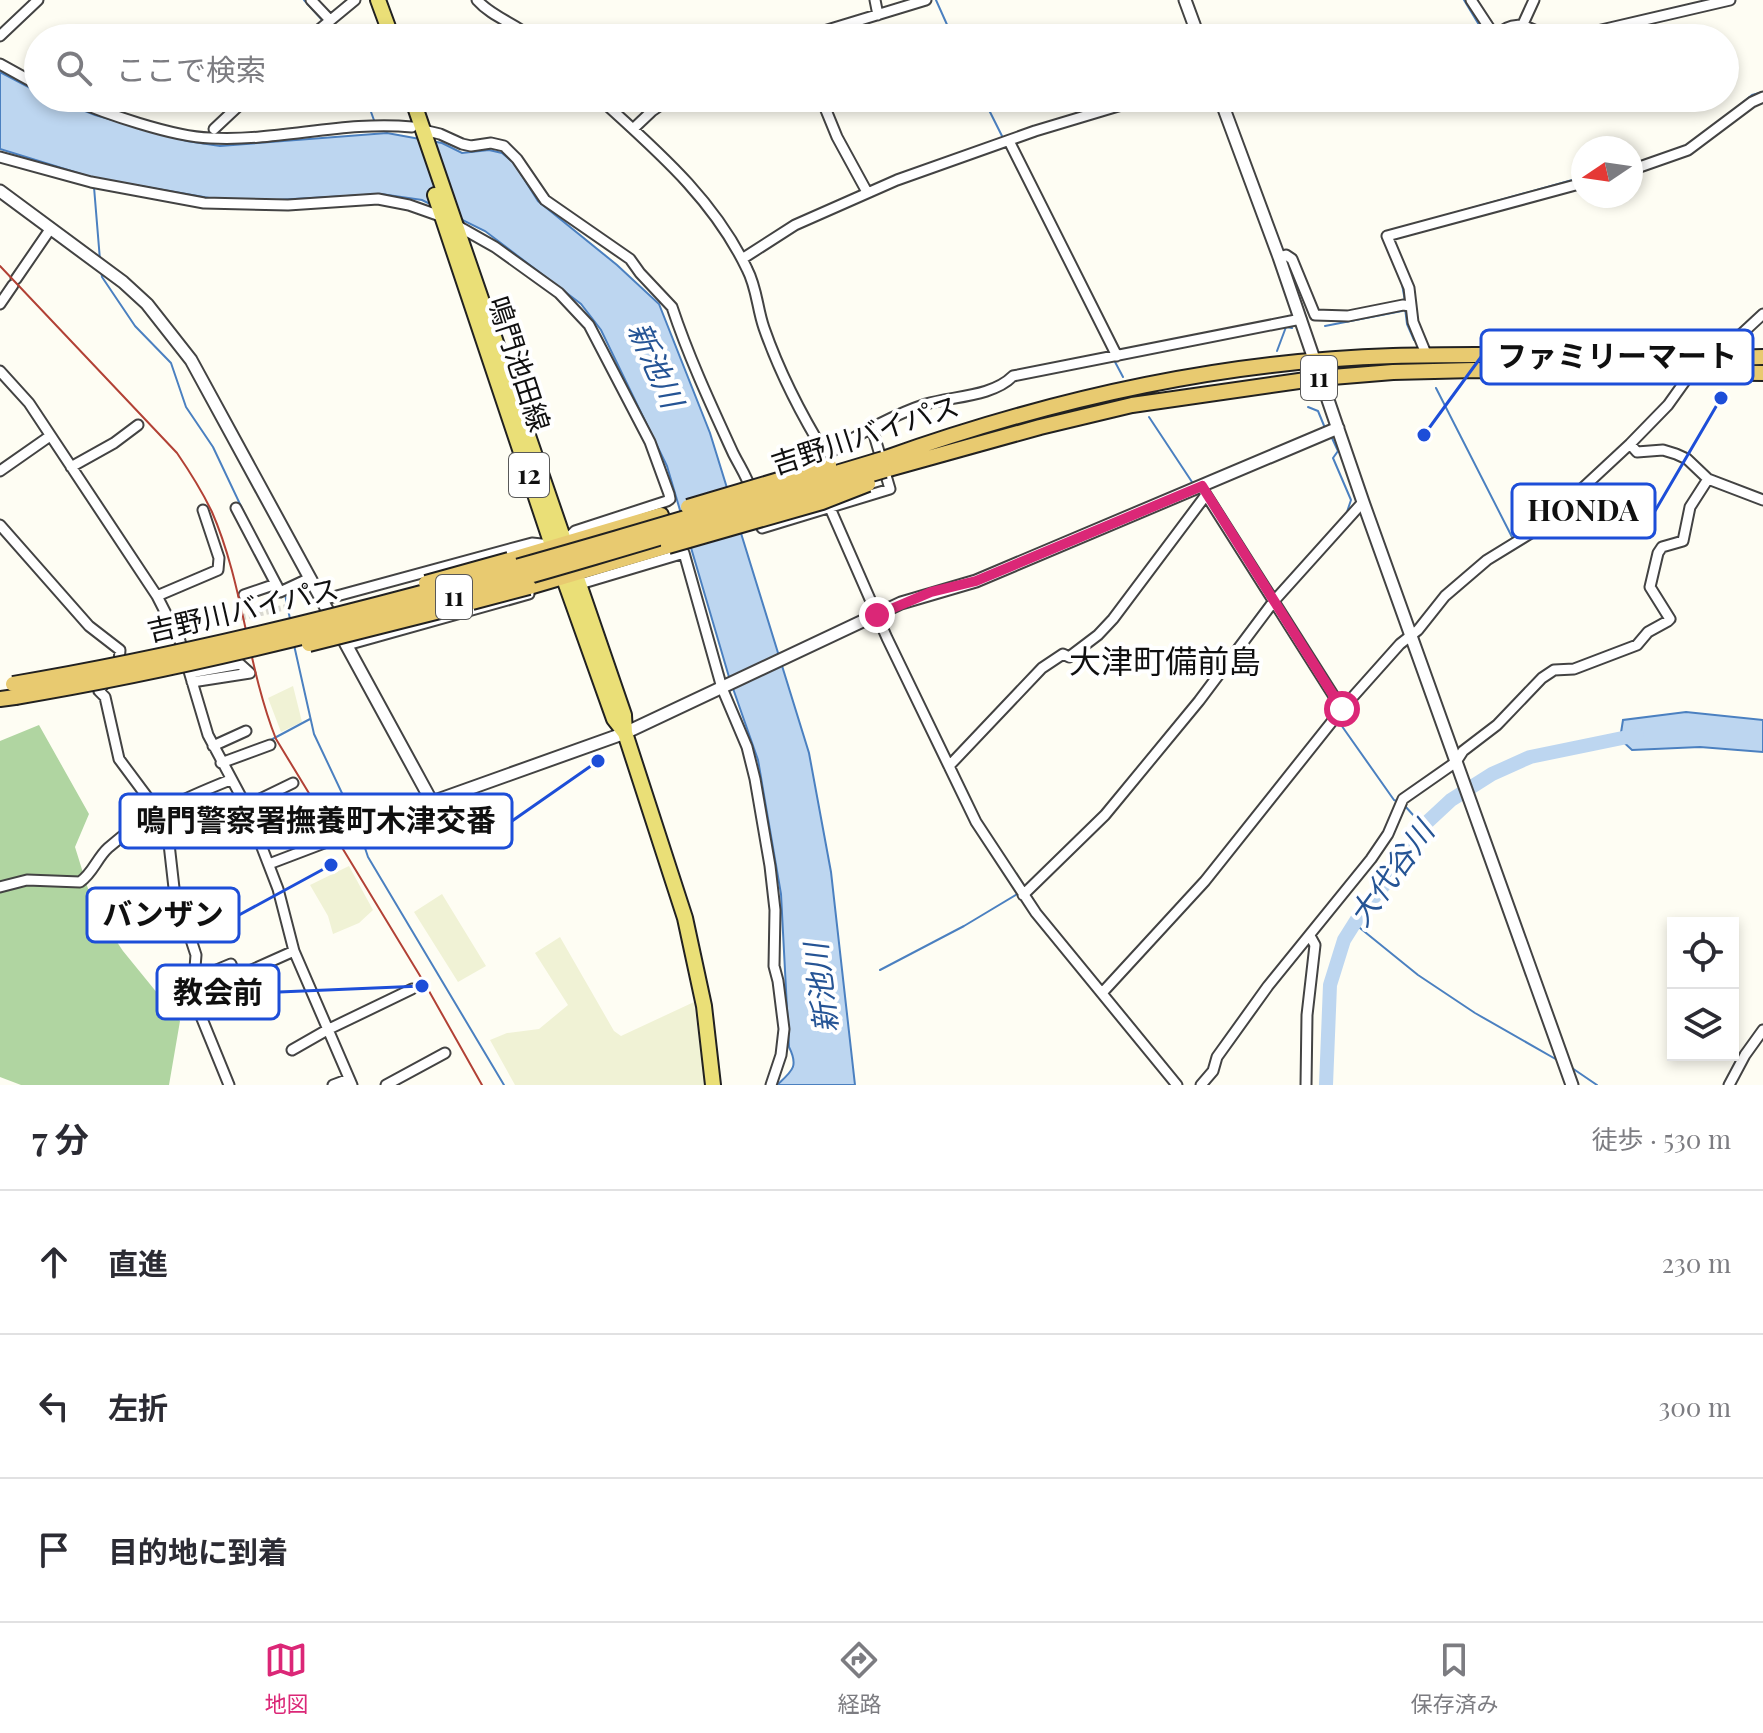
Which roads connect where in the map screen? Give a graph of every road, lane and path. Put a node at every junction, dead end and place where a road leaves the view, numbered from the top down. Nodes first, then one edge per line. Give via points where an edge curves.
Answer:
1 (38, 0) edge
2 (311, 0) edge
3 (355, 0) edge
4 (370, 0) edge
5 (378, 0) edge
6 (477, 0) edge
7 (875, 0) edge
8 (926, 0) edge
9 (1185, 0) edge
10 (1471, 0) edge
11 (1534, 0) edge
12 (1730, 0) edge
13 (878, 15) junction
14 (330, 20) junction
15 (325, 24) edge
16 (378, 24) edge
17 (387, 24) edge
18 (513, 24) edge
19 (848, 24) edge
20 (1194, 24) edge
21 (1485, 24) edge
22 (1523, 24) edge
23 (1627, 24) edge
24 (0, 36) edge
25 (0, 64) edge
26 (24, 77) edge
27 (1763, 97) edge
28 (107, 112) edge
29 (232, 112) edge
30 (409, 112) edge
31 (415, 112) edge
32 (614, 112) edge
33 (651, 112) edge
34 (827, 112) edge
35 (1101, 112) edge
36 (1225, 112) edge
37 (1739, 112) edge
38 (1739, 112) edge
39 (214, 129) dead end
40 (633, 129) junction
41 (419, 132) junction
42 (1009, 141) junction
43 (0, 157) edge
44 (1643, 166) edge
45 (1571, 186) edge
46 (0, 191) edge
47 (867, 192) junction
48 (448, 218) junction
49 (51, 228) junction
50 (1279, 257) junction
51 (742, 259) junction
52 (0, 304) edge
53 (1407, 306) junction
54 (1763, 314) edge
55 (1301, 319) junction
56 (1117, 356) junction
57 (1427, 356) junction
58 (1763, 357) edge
59 (1705, 358) junction
60 (1315, 361) junction
61 (0, 371) edge
62 (1763, 373) edge
63 (1701, 374) junction
64 (1320, 378) junction
65 (138, 425) dead end
66 (872, 428) junction
67 (1338, 428) junction
68 (50, 436) junction
69 (1630, 444) junction
70 (826, 455) junction
71 (884, 464) junction
72 (71, 467) junction
73 (0, 471) edge
74 (1708, 479) junction
75 (1204, 490) junction
76 (1763, 500) edge
77 (1363, 502) junction
78 (236, 508) dead end
79 (830, 508) junction
80 (203, 510) dead end
81 (0, 525) edge
82 (558, 544) junction
83 (310, 578) junction
84 (573, 579) junction
85 (276, 584) junction
86 (244, 595) dead end
87 (157, 596) junction
88 (322, 600) junction
89 (1274, 601) junction
90 (877, 615) junction
91 (1411, 637) junction
92 (347, 645) junction
93 (205, 654) junction
94 (191, 678) junction
95 (725, 687) junction
96 (7, 692) edge
97 (1342, 709) junction
98 (246, 731) dead end
99 (625, 733) junction
100 (270, 745) dead end
101 (213, 746) junction
102 (221, 763) junction
103 (949, 766) junction
104 (1458, 766) junction
105 (230, 780) junction
106 (293, 783) dead end
107 (432, 802) junction
108 (246, 806) junction
109 (156, 812) junction
110 (269, 864) junction
111 (0, 887) edge
112 (1023, 895) junction
113 (1310, 936) junction
114 (294, 951) junction
115 (193, 980) junction
116 (412, 989) dead end
117 (1102, 993) junction
118 (327, 1030) junction
119 (1763, 1030) edge
120 (292, 1050) dead end
121 (445, 1053) dead end
122 (350, 1082) edge
123 (229, 1085) edge
124 (333, 1085) edge
125 (386, 1085) edge
126 (713, 1085) edge
127 (771, 1085) edge
128 (1177, 1085) edge
129 (1201, 1085) edge
130 (1306, 1085) edge
131 (1572, 1085) edge
132 (1729, 1085) edge

1 - 24 street
2 - 14 street
3 - 14 street
4 - 16 main road
5 - 17 main road
6 - 18 street
7 - 13 street
8 - 13 street
9 - 20 street
10 - 21 street
11 - 22 street
12 - 23 street
13 - 19 street
14 - 15 street
25 - 26 street
27 - 37 street
28 - 41 street via 202,138 378,125
29 - 39 street
30 - 41 main road, 鳴門池田線 / 12
31 - 41 main road, 鳴門池田線 / 12
32 - 40 street
33 - 40 street
34 - 47 street
35 - 42 street
36 - 50 street
38 - 44 street via 1688,150
40 - 51 street via 699,193
41 - 48 main road, 鳴門池田線 / 12
41 - 79 street via 471,146 504,146 545,200 630,259 666,298 748,478 762,528
42 - 47 street
42 - 56 street
43 - 48 street via 91,182 204,203 378,199
45 - 53 street via 1387,236 1409,288
46 - 49 street
47 - 51 street via 795,225
48 - 82 main road, 鳴門池田線 / 12
48 - 82 street via 559,293 589,325 650,442 669,494 667,501 575,531
49 - 52 street
49 - 83 street via 147,304 191,360
50 - 53 street via 1292,259 1315,315 1348,316
50 - 55 street
51 - 70 street via 771,347
53 - 57 street
54 - 59 street via 1722,352
55 - 56 street
55 - 60 street
56 - 66 street via 1013,376 1004,386 927,404
57 - 59 highway, 吉野川バイパス / 11
57 - 60 highway, 吉野川バイパス / 11
58 - 59 highway, 吉野川バイパス / 11
59 - 63 street
60 - 64 street
60 - 71 highway, 吉野川バイパス / 11 via 1091,397 957,432
61 - 68 street
62 - 63 highway, 吉野川バイパス / 11
63 - 64 highway, 吉野川バイパス / 11 via 1475,370
63 - 69 street via 1688,377
64 - 67 street
64 - 71 highway, 吉野川バイパス / 11 via 1132,405 918,461
65 - 72 street
66 - 70 street
66 - 79 street via 890,489
67 - 75 street
67 - 77 street
68 - 72 street
68 - 73 street
69 - 74 street via 1637,452 1676,454
69 - 91 street via 1531,533 1487,560 1445,596
70 - 79 street
71 - 82 highway, bridge via 796,474
71 - 84 highway, 11, bridge via 822,502
71 - 93 highway, 吉野川バイパス / 11, bridge via 538,574
72 - 87 street
74 - 76 street
74 - 104 street via 1690,507 1683,541 1658,553 1650,587 1670,619 1637,645 1542,678 1463,751
75 - 89 street
75 - 90 street
75 - 103 street via 1098,635 1069,657 1063,654 1042,668
77 - 89 street
77 - 91 street
78 - 85 street
79 - 90 street
80 - 87 street via 218,570
81 - 109 street via 89,626 120,650 119,662 99,691 105,697 119,759
82 - 84 main road, 鳴門池田線 / 12
82 - 88 street via 532,543
82 - 93 highway, bridge via 232,635
83 - 85 street via 280,592
83 - 88 street
84 - 92 street
84 - 93 highway, bridge via 250,657
84 - 95 street via 684,553
84 - 99 main road, 鳴門池田線 / 12 via 614,719
85 - 86 street
87 - 94 street via 180,641
88 - 92 street
89 - 97 street
89 - 112 street via 1105,815
90 - 95 street
90 - 103 street
91 - 97 street
91 - 104 street
92 - 107 street
93 - 96 highway, 吉野川バイパス / 11, bridge via 83,686
94 - 94 street via 250,673 240,664
94 - 101 street
95 - 99 street
95 - 127 street via 747,747 770,866 774,966 784,1029
97 - 117 street via 1205,881
98 - 101 street
99 - 107 street
99 - 126 main road, 鳴門池田線 / 12 via 685,918 704,1006
100 - 102 street
101 - 102 street
102 - 105 street
103 - 112 street via 976,822
104 - 113 street via 1403,799 1380,847
104 - 131 street
105 - 108 street
105 - 109 street
106 - 108 street
107 - 110 street
108 - 110 street
109 - 111 street via 104,851 80,882 27,880
109 - 115 street via 168,835 174,888 196,955
110 - 114 street
112 - 117 street
113 - 129 street via 1268,986
113 - 130 street via 1315,945
114 - 115 street via 236,977 231,964
114 - 118 street
115 - 123 street via 198,1009
116 - 118 street
117 - 128 street
118 - 120 street
118 - 122 street
119 - 132 street
121 - 125 street
122 - 124 street

